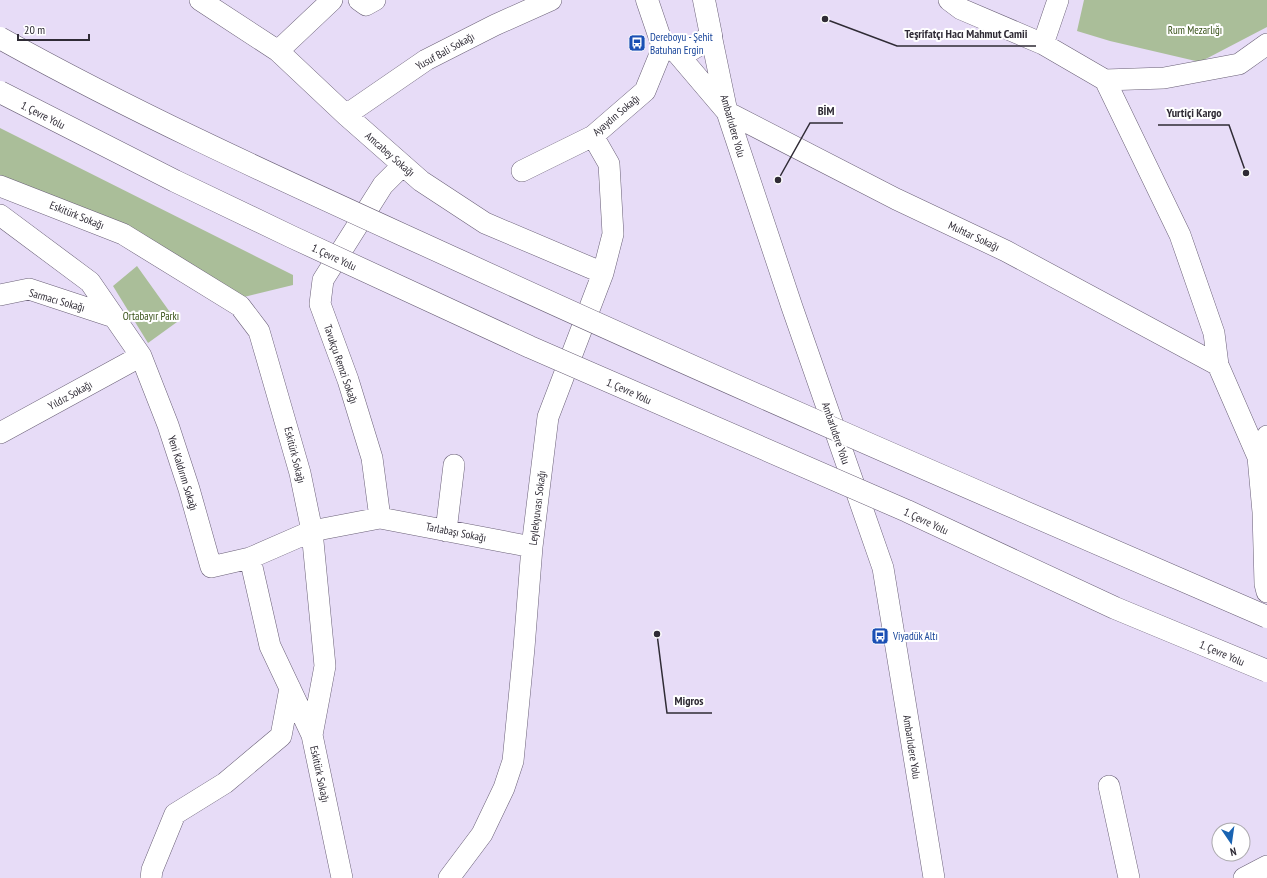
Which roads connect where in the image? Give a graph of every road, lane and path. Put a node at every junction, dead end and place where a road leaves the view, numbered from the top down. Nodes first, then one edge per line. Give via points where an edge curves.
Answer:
1 (200, 0) edge
2 (332, 0) edge
3 (359, 0) edge
4 (375, 0) edge
5 (551, 0) edge
6 (647, 0) edge
7 (704, 0) edge
8 (949, 0) edge
9 (1058, 0) edge
10 (711, 35) junction
11 (0, 38) edge
12 (1043, 44) junction
13 (1267, 44) edge
14 (670, 50) junction
15 (278, 51) junction
16 (1105, 80) junction
17 (0, 92) edge
18 (727, 112) junction
19 (346, 115) junction
20 (593, 136) junction
21 (403, 165) junction
22 (522, 171) dead end
23 (0, 186) edge
24 (0, 215) edge
25 (603, 273) junction
26 (0, 295) edge
27 (114, 317) junction
28 (141, 356) junction
29 (1218, 365) junction
30 (0, 433) edge
31 (1267, 436) edge
32 (1258, 457) junction
33 (454, 465) dead end
34 (380, 518) junction
35 (312, 530) junction
36 (446, 531) junction
37 (532, 547) junction
38 (250, 558) junction
39 (1267, 592) edge
40 (1267, 617) edge
41 (1267, 672) edge
42 (290, 688) junction
43 (312, 735) junction
44 (1110, 786) dead end
45 (927, 840) junction
46 (1267, 866) edge
47 (150, 878) edge
48 (342, 878) edge
49 (449, 878) edge
50 (919, 878) edge
51 (934, 878) edge
52 (1129, 878) edge
53 (1244, 878) edge

1 - 15 street, Amcabey Sokağı
2 - 15 street
3 - 4 street via 366,5
5 - 19 street, Yusuf Bali Sokağı via 426,60
6 - 14 main road
7 - 10 main road
8 - 12 street via 961,9
9 - 12 street
10 - 14 main road via 694,50
10 - 18 street, Ambarlıdere Yolu
11 - 40 main road, bridge via 160,121 596,324
12 - 16 street
13 - 16 street via 1239,64 1164,78
14 - 18 street
14 - 20 street, Ayaydın Sokağı via 645,91
15 - 19 street, Amcabey Sokağı
16 - 29 street via 1180,235 1214,333
17 - 41 main road, 1. Çevre Yolu, bridge via 174,181 530,347 907,511 1115,608
18 - 29 street, Muhtar Sokağı via 896,199 1006,251
18 - 45 street, Ambarlıdere Yolu via 883,568
19 - 21 street, Amcabey Sokağı
20 - 22 street, Ayaydın Sokağı
20 - 25 street, Leylekyuvası Sokağı via 609,164 613,234
21 - 25 street, Amcabey Sokağı via 421,181 485,223
21 - 34 street, Tavukçu Remzi Sokağı via 383,185 323,280 320,304 348,380 372,458
23 - 35 street, Eskitürk Sokağı via 123,234 240,306 259,331 300,473
24 - 27 street, Yeni Kaldırım Sokağı via 90,282
25 - 37 street, Leylekyuvası Sokağı via 548,417
26 - 27 street, Sarmacı Sokağı via 29,290
27 - 28 street, Yeni Kaldırım Sokağı
28 - 30 street, Yıldız Sokağı
28 - 38 street, Yeni Kaldırım Sokağı via 171,432 211,567
29 - 32 street
31 - 32 street
32 - 39 street
33 - 36 street
34 - 35 street
34 - 36 street, Tarlabaşı Sokağı
35 - 38 street
35 - 43 street, Eskitürk Sokağı via 325,666
36 - 37 street, Tarlabaşı Sokağı
37 - 49 street, Leylekyuvası Sokağı via 513,761 504,788 482,834
38 - 42 street via 270,646
42 - 43 street
42 - 47 street via 281,736 225,783 174,814
43 - 48 street, Eskitürk Sokağı
44 - 52 street
45 - 50 street, Ambarlıdere Yolu
45 - 51 street, Ambarlıdere Yolu
46 - 53 street

